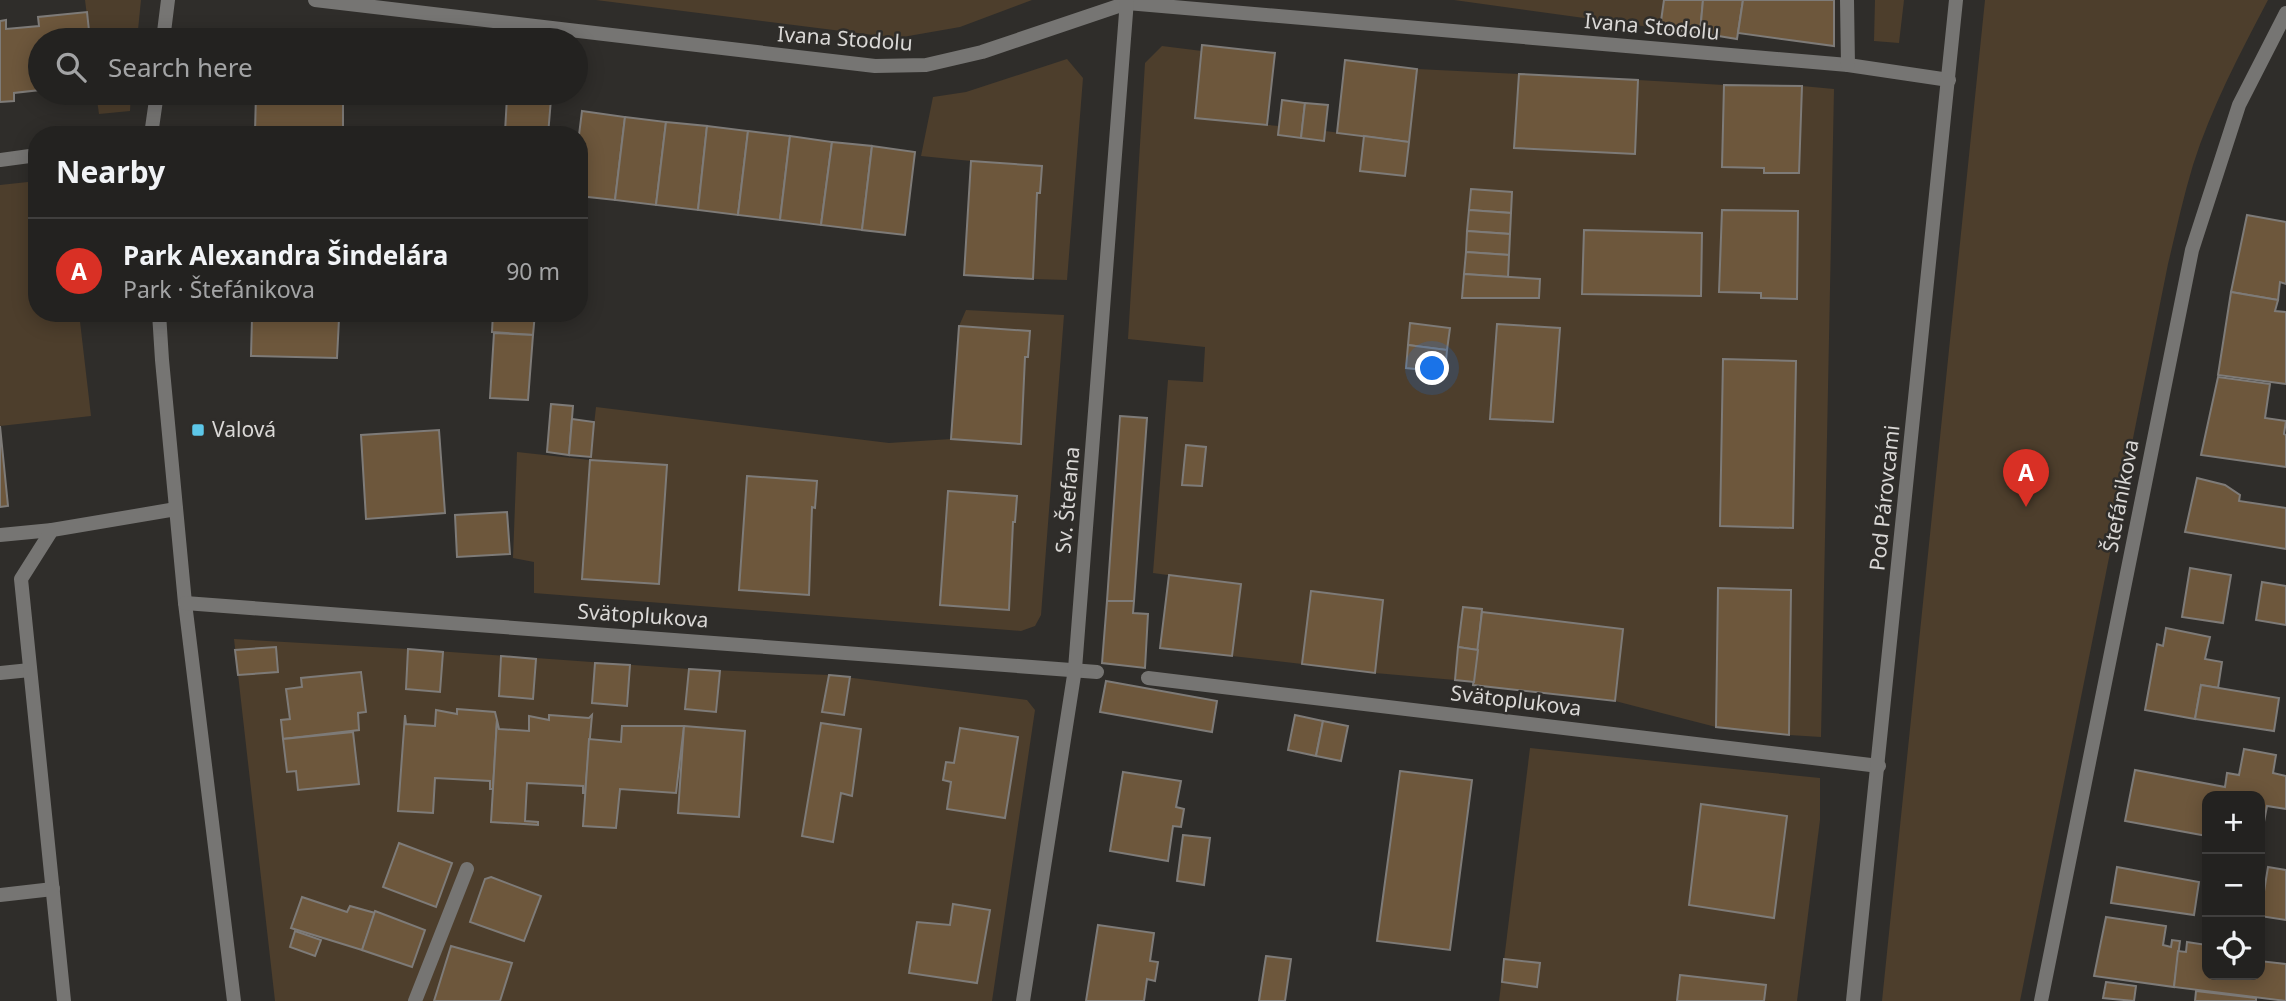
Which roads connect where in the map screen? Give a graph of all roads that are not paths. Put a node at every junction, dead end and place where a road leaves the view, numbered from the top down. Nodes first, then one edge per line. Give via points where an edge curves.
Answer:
1 (168, 0) edge
2 (315, 0) edge
3 (1847, 0) edge
4 (1956, 0) edge
5 (1127, 1) edge
6 (2286, 13) edge
7 (164, 28) edge
8 (553, 28) edge
9 (588, 32) edge
10 (1847, 65) junction
11 (1949, 80) junction
12 (156, 105) edge
13 (153, 126) edge
14 (28, 156) edge
15 (0, 160) edge
16 (160, 322) edge
17 (176, 509) junction
18 (52, 530) junction
19 (0, 536) edge
20 (185, 603) junction
21 (30, 670) junction
22 (1075, 670) junction
23 (1097, 671) dead end
24 (0, 673) edge
25 (1148, 678) dead end
26 (1879, 766) junction
27 (467, 869) dead end
28 (53, 889) junction
29 (0, 895) edge
30 (64, 1001) edge
31 (234, 1001) edge
32 (415, 1001) edge
33 (1023, 1001) edge
34 (1853, 1001) edge
35 (2040, 1001) edge

1 - 7 street
2 - 8 street, Ivana Stodolu
3 - 10 street
4 - 11 street, Pod Párovcami
5 - 9 street, Ivana Stodolu via 982,52 926,65 875,66
5 - 10 street, Ivana Stodolu
5 - 22 street, Sv. Štefana
6 - 35 street, Štefánikova via 2239,104 2192,250
10 - 11 street, Ivana Stodolu
11 - 26 street, Pod Párovcami
12 - 13 street
14 - 15 street
16 - 17 street
17 - 18 street
17 - 20 street
18 - 19 street
18 - 21 street via 21,579
20 - 22 street, Svätoplukova
20 - 31 street
21 - 24 street
21 - 28 street
22 - 23 street, Svätoplukova
22 - 33 street, Sv. Štefana
25 - 26 street, Svätoplukova
26 - 34 street, Pod Párovcami
27 - 32 street
28 - 29 street
28 - 30 street

